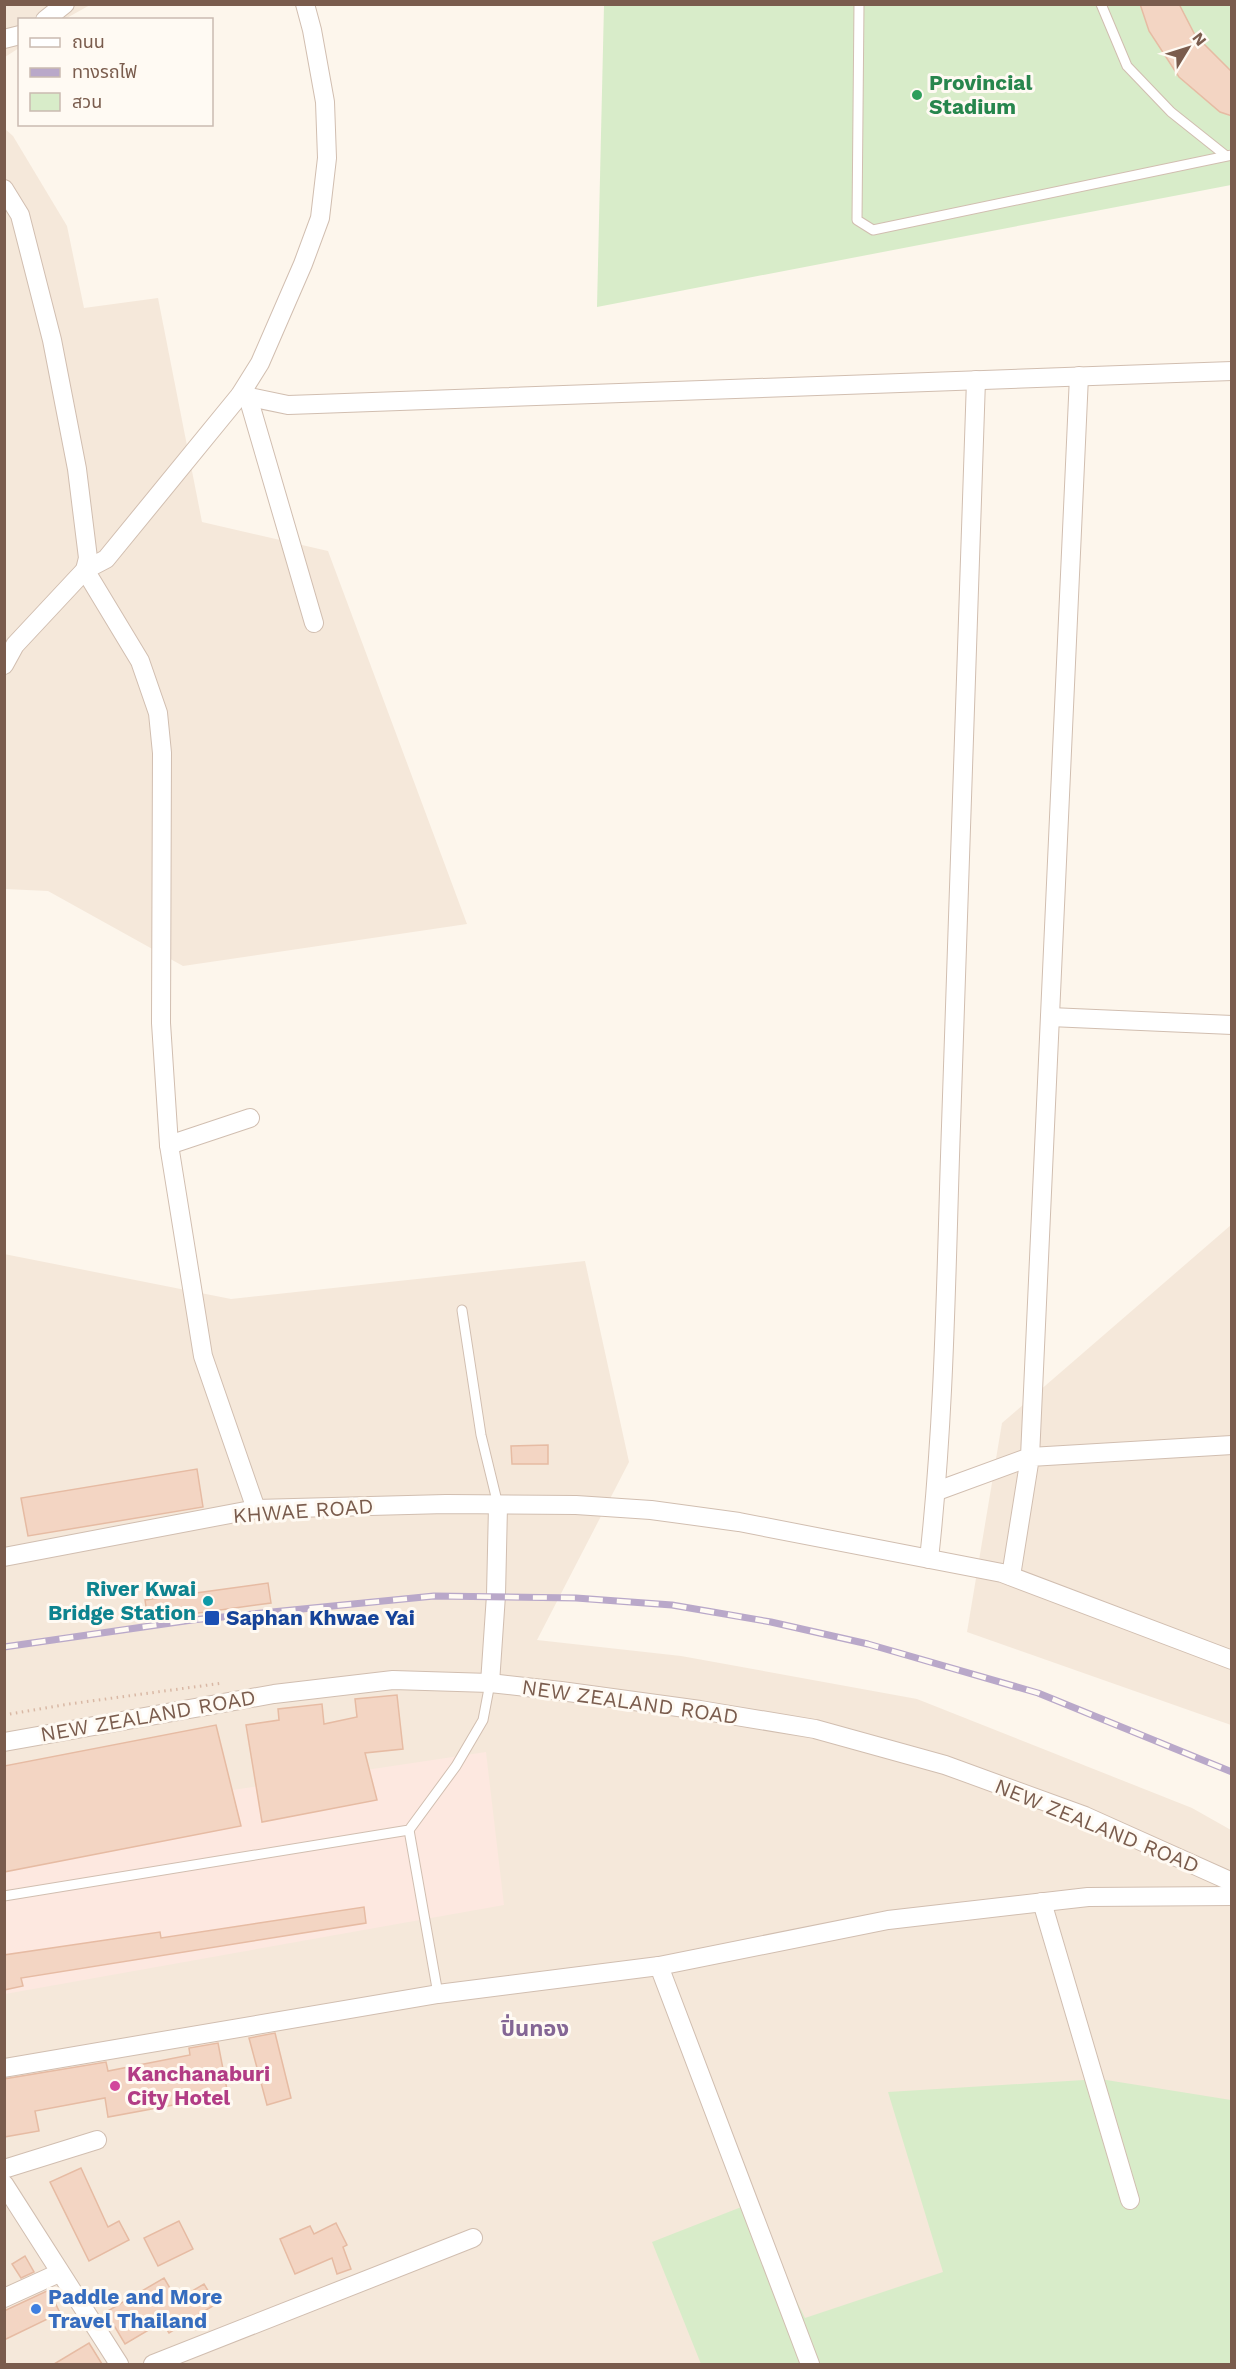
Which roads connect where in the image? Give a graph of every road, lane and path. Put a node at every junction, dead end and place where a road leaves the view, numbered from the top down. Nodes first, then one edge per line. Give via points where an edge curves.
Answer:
1 (64, 4) edge
2 (305, 4) edge
3 (859, 4) edge
4 (1101, 4) edge
5 (47, 18) edge
6 (1228, 155) edge
7 (4, 189) edge
8 (1232, 371) edge
9 (1079, 376) junction
10 (976, 380) junction
11 (244, 396) junction
12 (85, 570) junction
13 (314, 623) dead end
14 (10, 640) edge
15 (4, 665) edge
16 (1050, 1017) junction
17 (1232, 1025) edge
18 (250, 1118) dead end
19 (169, 1145) junction
20 (462, 1310) dead end
21 (1232, 1445) edge
22 (1030, 1457) junction
23 (937, 1491) junction
24 (498, 1506) junction
25 (256, 1509) junction
26 (4, 1557) edge
27 (929, 1559) junction
28 (1011, 1576) junction
29 (1232, 1660) edge
30 (490, 1683) junction
31 (4, 1742) edge
32 (409, 1830) junction
33 (1232, 1882) edge
34 (4, 1896) edge
35 (1232, 1896) edge
36 (1042, 1902) junction
37 (659, 1966) junction
38 (438, 1994) junction
39 (4, 2068) edge
40 (97, 2140) dead end
41 (4, 2169) edge
42 (4, 2184) edge
43 (1130, 2200) dead end
44 (472, 2238) dead end
45 (59, 2272) junction
46 (4, 2298) edge
47 (119, 2364) edge
48 (153, 2364) edge
49 (810, 2364) edge

1 - 5 street
2 - 11 street via 325,102 327,158 320,218
3 - 6 lane via 857,220 873,230
4 - 6 lane via 1127,66 1171,112
7 - 12 street via 20,215 52,340 78,469 88,558
8 - 9 street
9 - 10 street
9 - 16 street
10 - 11 street via 288,405
10 - 23 street
11 - 12 street via 106,559
11 - 13 street
12 - 14 street
12 - 19 street via 140,661 158,713 162,753 161,1023
14 - 15 street
16 - 17 street
16 - 22 street
18 - 19 street
19 - 25 street via 203,1356
20 - 24 lane via 481,1435
21 - 22 street
22 - 23 street
22 - 28 street
23 - 27 street
24 - 25 street, KHWAE ROAD
24 - 27 street, KHWAE ROAD via 576,1505 651,1510 739,1522
24 - 30 street
25 - 26 street, KHWAE ROAD
27 - 28 street, KHWAE ROAD
28 - 29 street, KHWAE ROAD
30 - 31 street, NEW ZEALAND ROAD via 393,1680 274,1694
30 - 32 lane via 483,1720 456,1766
30 - 33 street, NEW ZEALAND ROAD via 688,1708 814,1729 945,1765 1074,1812
32 - 34 lane
32 - 38 lane
35 - 36 street, NEW ZEALAND ROAD via 1088,1897
36 - 37 street, NEW ZEALAND ROAD via 888,1920
36 - 43 street
37 - 38 street, NEW ZEALAND ROAD
37 - 49 street
38 - 39 street, NEW ZEALAND ROAD
40 - 41 street
42 - 45 street
44 - 48 street
45 - 46 street
45 - 47 street

